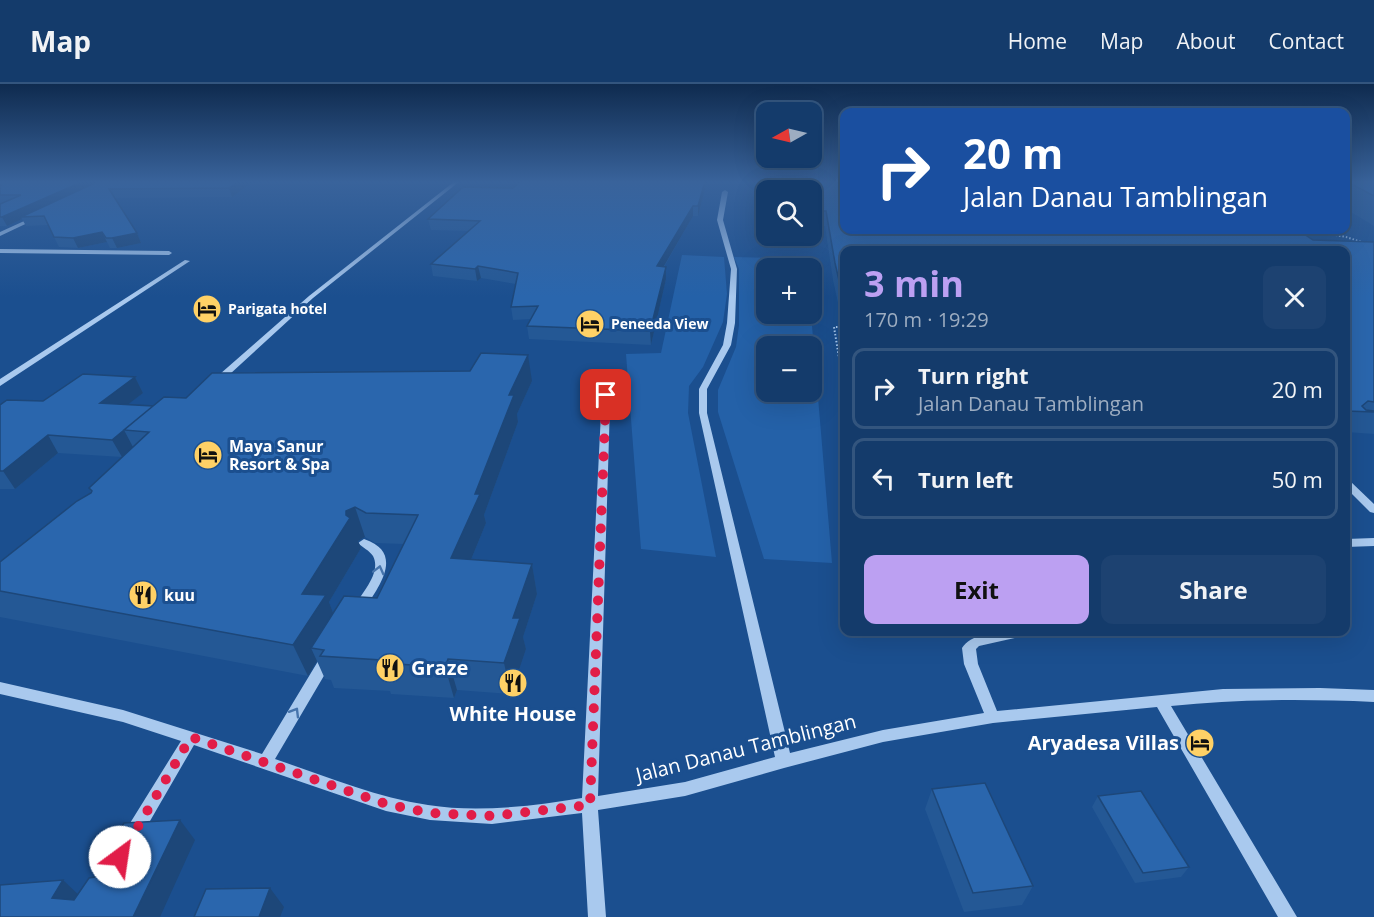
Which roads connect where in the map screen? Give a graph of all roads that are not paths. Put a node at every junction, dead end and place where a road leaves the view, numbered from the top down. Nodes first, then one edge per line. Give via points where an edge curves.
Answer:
1 (30, 220) edge
2 (409, 220) edge
3 (720, 220) edge
4 (0, 234) edge
5 (0, 251) edge
6 (169, 253) dead end
7 (187, 261) dead end
8 (608, 372) dead end
9 (0, 383) edge
10 (205, 392) edge
11 (1350, 487) edge
12 (1374, 510) edge
13 (1374, 542) edge
14 (364, 543) dead end
15 (1350, 543) edge
16 (352, 620) edge
17 (1004, 636) edge
18 (335, 647) edge
19 (0, 688) edge
20 (1374, 696) edge
21 (1160, 700) junction
22 (993, 717) junction
23 (191, 737) junction
24 (784, 760) junction
25 (265, 762) junction
26 (590, 805) junction
27 (126, 847) edge
28 (597, 917) edge
29 (1288, 917) edge

1 - 4 street
2 - 10 street via 311,297
3 - 24 street via 734,269 731,323 727,345 704,389 703,413
5 - 6 street
7 - 9 street
8 - 26 street
11 - 12 street
13 - 15 street
16 -> 14 street via 380,573 381,559 376,549
17 - 22 street via 975,642 969,648 971,664
25 -> 18 street
19 - 23 street, Jalan Danau Tamblingan via 123,716
20 - 21 street, Jalan Danau Tamblingan via 1223,695
21 - 22 street, Jalan Danau Tamblingan
21 - 29 street
22 - 24 street, Jalan Danau Tamblingan via 883,736
23 - 25 street, Jalan Danau Tamblingan
23 - 27 street
24 - 26 street, Jalan Danau Tamblingan via 685,789
25 - 26 street, Jalan Danau Tamblingan via 386,804 430,813 492,816
26 - 28 street

